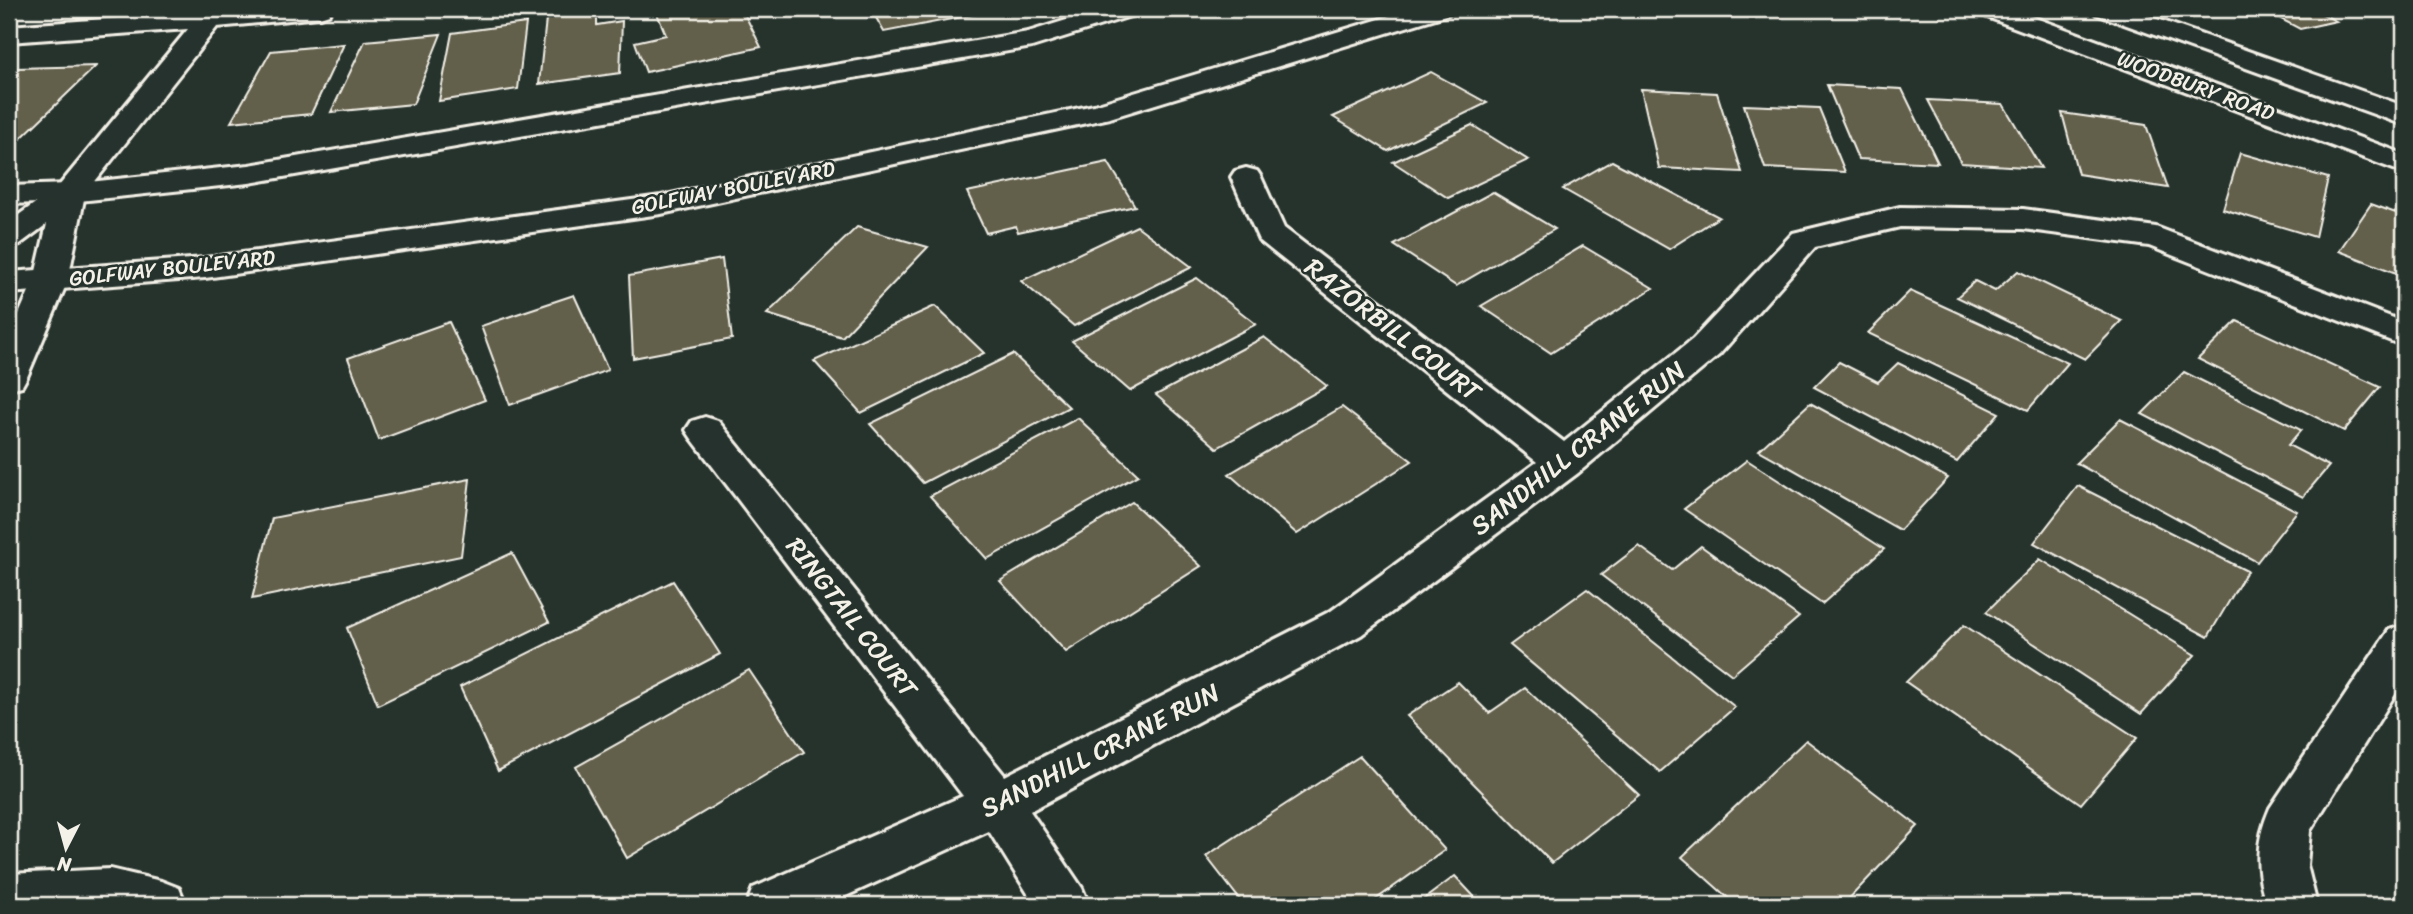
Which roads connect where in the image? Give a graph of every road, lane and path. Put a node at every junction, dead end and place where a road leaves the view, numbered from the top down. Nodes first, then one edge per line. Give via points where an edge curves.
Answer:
1 (320, 9) edge
2 (1128, 9) edge
3 (1440, 9) edge
4 (1988, 9) edge
5 (2105, 9) edge
6 (209, 20) junction
7 (9, 34) edge
8 (2404, 116) edge
9 (2404, 164) edge
10 (1246, 177) dead end
11 (70, 193) junction
12 (9, 195) edge
13 (9, 237) edge
14 (51, 280) junction
15 (9, 283) edge
16 (2404, 335) edge
17 (9, 377) edge
18 (705, 430) dead end
19 (1564, 463) junction
20 (2404, 643) edge
21 (998, 804) junction
22 (9, 898) edge
23 (161, 905) edge
24 (771, 905) edge
25 (1064, 905) edge
26 (2292, 905) edge

1 - 6 street
2 - 11 street via 1032,39 249,174
3 - 14 street, GOLFWAY BOULEVARD via 1100,113 661,205 205,268
4 - 9 street, WOODBURY ROAD
5 - 8 street, WOODBURY ROAD
6 - 7 street
6 - 11 street
10 - 19 street, RAZORBILL COURT via 1270,233
11 - 12 street
11 - 13 street
11 - 14 street
14 - 15 street, GOLFWAY BOULEVARD
14 - 17 street
16 - 19 street, SANDHILL CRANE RUN via 2156,237 2023,219 1900,217 1804,240 1706,347
18 - 21 street, RINGTAIL COURT
19 - 21 street, SANDHILL CRANE RUN via 1346,623
20 - 26 street via 2287,824 2281,873
21 - 24 street, SANDHILL CRANE RUN
21 - 25 street, RINGTAIL COURT
22 - 23 street via 110,893

